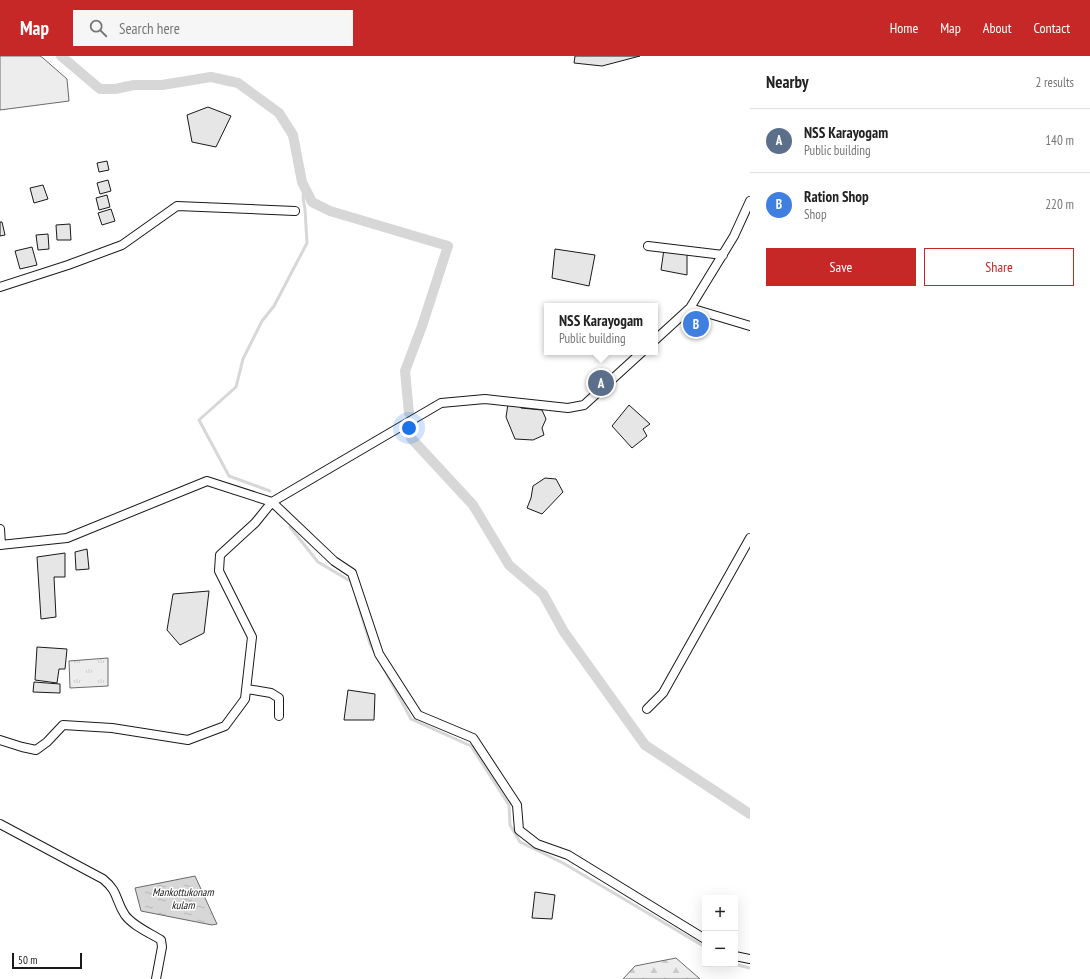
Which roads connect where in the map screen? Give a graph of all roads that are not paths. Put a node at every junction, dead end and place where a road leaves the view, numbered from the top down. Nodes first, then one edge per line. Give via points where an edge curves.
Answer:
1 (750, 201) edge
2 (295, 211) dead end
3 (648, 246) dead end
4 (723, 255) junction
5 (0, 287) edge
6 (690, 308) junction
7 (750, 326) edge
8 (658, 337) edge
9 (639, 355) edge
10 (272, 502) junction
11 (0, 529) edge
12 (750, 538) edge
13 (0, 545) edge
14 (246, 689) junction
15 (647, 709) dead end
16 (279, 716) dead end
17 (0, 740) edge
18 (0, 824) edge
19 (702, 937) edge
20 (738, 957) edge
21 (750, 959) edge
22 (156, 979) edge

1 - 4 street
2 - 5 street via 177,206 122,245
3 - 4 street
4 - 6 street
6 - 7 street
6 - 8 street
9 - 10 street via 584,405 568,408 485,399 442,403
10 - 13 street via 207,481 67,538
10 - 14 street via 255,523 220,555 219,571 252,637
10 - 19 street via 334,561 352,573 379,654 418,715 473,738 517,805 520,830 536,844 568,855
11 - 13 street
12 - 15 street via 663,693
14 - 16 street via 271,693 279,698
14 - 17 street via 246,699 225,726 188,740 112,728 63,725 36,750
18 - 22 street via 103,879 113,887 126,916 161,940
20 - 21 street

